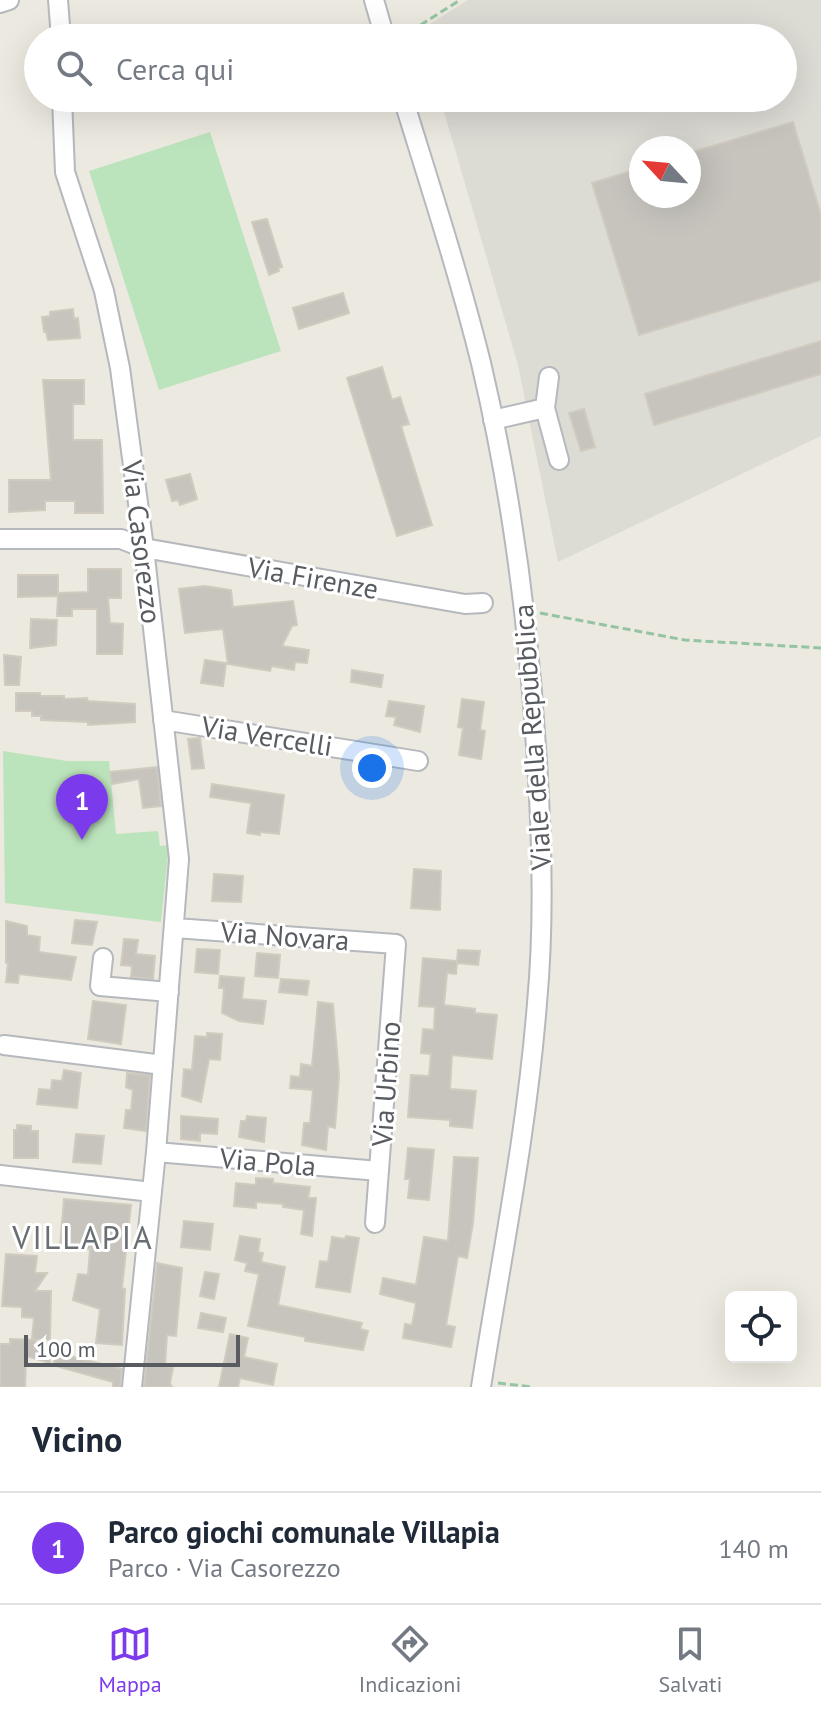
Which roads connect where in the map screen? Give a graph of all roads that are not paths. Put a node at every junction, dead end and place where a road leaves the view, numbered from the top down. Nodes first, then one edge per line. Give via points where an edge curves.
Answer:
1 (9, 0) edge
2 (58, 0) edge
3 (374, 0) edge
4 (0, 3) edge
5 (60, 24) edge
6 (381, 24) edge
7 (63, 112) edge
8 (407, 112) edge
9 (549, 377) dead end
10 (545, 408) junction
11 (493, 420) junction
12 (559, 460) dead end
13 (0, 539) edge
14 (144, 548) junction
15 (483, 603) dead end
16 (163, 720) junction
17 (418, 761) dead end
18 (175, 928) junction
19 (396, 944) joint
20 (103, 958) dead end
21 (169, 992) junction
22 (4, 1045) dead end
23 (163, 1065) junction
24 (156, 1152) junction
25 (379, 1171) junction
26 (0, 1175) edge
27 (152, 1192) junction
28 (375, 1223) dead end
29 (482, 1384) edge
30 (132, 1387) edge

1 - 4 street
2 - 5 street
3 - 6 street
7 - 14 street, Via Casorezzo via 65,172 104,291 120,368
8 - 11 street, Viale della Repubblica via 467,310
9 - 10 street
10 - 11 street
10 - 12 street
11 - 29 street, Viale della Repubblica via 525,610 541,841 538,988 527,1097
13 - 14 street, Via Firenze via 121,539
14 - 15 street, Via Firenze
14 - 16 street, Via Casorezzo
16 - 17 street, Via Vercelli
16 - 18 street, Via Casorezzo via 179,859
18 - 19 street, Via Novara
18 - 21 street, Via Casorezzo
19 - 25 street, Via Urbino
20 - 21 street via 100,986
21 - 23 street, Via Casorezzo
22 - 23 street
23 - 24 street, Via Casorezzo
24 - 25 street, Via Pola
24 - 27 street, Via Casorezzo
25 - 28 street, Via Urbino
26 - 27 street
27 - 30 street, Via Casorezzo

